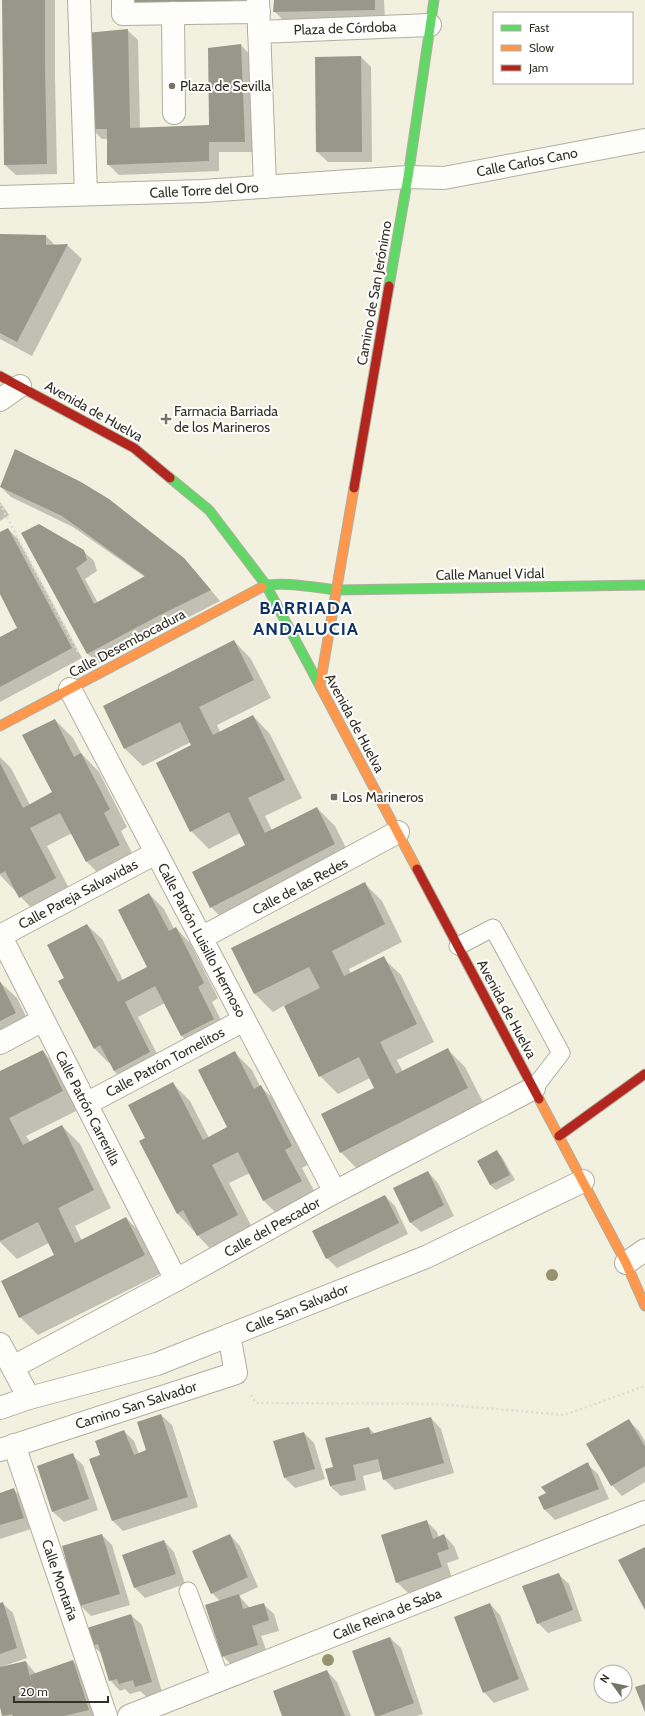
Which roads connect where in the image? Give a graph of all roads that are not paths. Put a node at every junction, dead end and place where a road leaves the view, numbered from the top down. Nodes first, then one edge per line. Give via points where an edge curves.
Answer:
1 (79, 0) edge
2 (123, 0) edge
3 (434, 0) edge
4 (173, 13) junction
5 (259, 15) edge
6 (430, 25) junction
7 (174, 113) dead end
8 (645, 140) edge
9 (408, 177) junction
10 (264, 187) junction
11 (86, 194) junction
12 (0, 197) edge
13 (0, 376) edge
14 (20, 386) junction
15 (0, 400) edge
16 (266, 585) junction
17 (645, 585) edge
18 (336, 590) junction
19 (320, 685) junction
20 (70, 688) junction
21 (0, 726) edge
22 (398, 832) junction
23 (156, 853) junction
24 (0, 936) edge
25 (201, 938) junction
26 (458, 946) junction
27 (43, 1020) junction
28 (244, 1020) junction
29 (0, 1043) edge
30 (645, 1074) edge
31 (534, 1088) junction
32 (86, 1104) junction
33 (559, 1136) junction
34 (583, 1181) junction
35 (334, 1192) junction
36 (645, 1250) edge
37 (626, 1264) junction
38 (176, 1280) junction
39 (645, 1306) edge
40 (229, 1335) junction
41 (0, 1344) edge
42 (13, 1367) junction
43 (29, 1398) junction
44 (0, 1408) edge
45 (7, 1447) edge
46 (645, 1512) edge
47 (188, 1591) dead end
48 (221, 1680) junction
49 (106, 1716) edge
50 (129, 1716) edge

1 - 11 street
2 - 4 street via 123,14
3 - 6 street, Camino de San Jerónimo
4 - 5 street
4 - 7 street
5 - 6 street, Plaza de Córdoba
5 - 10 street
6 - 9 street, Camino de San Jerónimo
8 - 9 street, Calle Carlos Cano via 444,178
9 - 10 street, Calle Torre del Oro
9 - 18 street, Camino de San Jerónimo
10 - 11 street, Calle Torre del Oro
11 - 12 street, Calle Torre del Oro
13 - 14 street, Avenida de Huelva
14 - 15 street
14 - 16 street, Avenida de Huelva via 134,448 209,510
16 - 18 street
16 - 19 street, Avenida de Huelva
16 - 20 street, Calle Desembocadura
17 - 18 street, Calle Manuel Vidal
18 - 19 street, Camino de San Jerónimo
19 - 22 street, Avenida de Huelva
20 - 21 street, Calle Desembocadura
20 - 23 street, Calle Patrón Luisillo Hermoso
22 - 25 street, Calle de las Redes
22 - 26 street, Avenida de Huelva
23 - 24 street, Calle Pareja Salvavidas
23 - 25 street, Calle Patrón Luisillo Hermoso
24 - 27 street, Calle Patrón Carrerilla
25 - 28 street, Calle Patrón Luisillo Hermoso
26 - 31 street, Avenida de Huelva
26 - 31 lane via 493,928 561,1053
27 - 29 street
27 - 32 street, Calle Patrón Carrerilla
28 - 32 street, Calle Patrón Tornelitos
28 - 35 street, Calle Patrón Luisillo Hermoso
30 - 33 street
31 - 33 street, Avenida de Huelva
31 - 35 street, Calle del Pescador
32 - 38 street, Calle Patrón Carrerilla
33 - 34 street, Avenida de Huelva
34 - 37 street, Avenida de Huelva
34 - 40 street, Calle San Salvador via 426,1257
35 - 38 street, Calle del Pescador
36 - 37 street
37 - 39 street, Avenida de Huelva
38 - 42 street, Calle del Pescador
40 - 43 street, Calle San Salvador via 157,1364
40 - 45 street, Camino San Salvador via 236,1373
41 - 42 street
42 - 43 street
43 - 44 street, Calle San Salvador
45 - 49 street, Calle Montaña
46 - 48 street, Calle Reina de Saba
47 - 48 lane
48 - 50 street, Calle Reina de Saba

